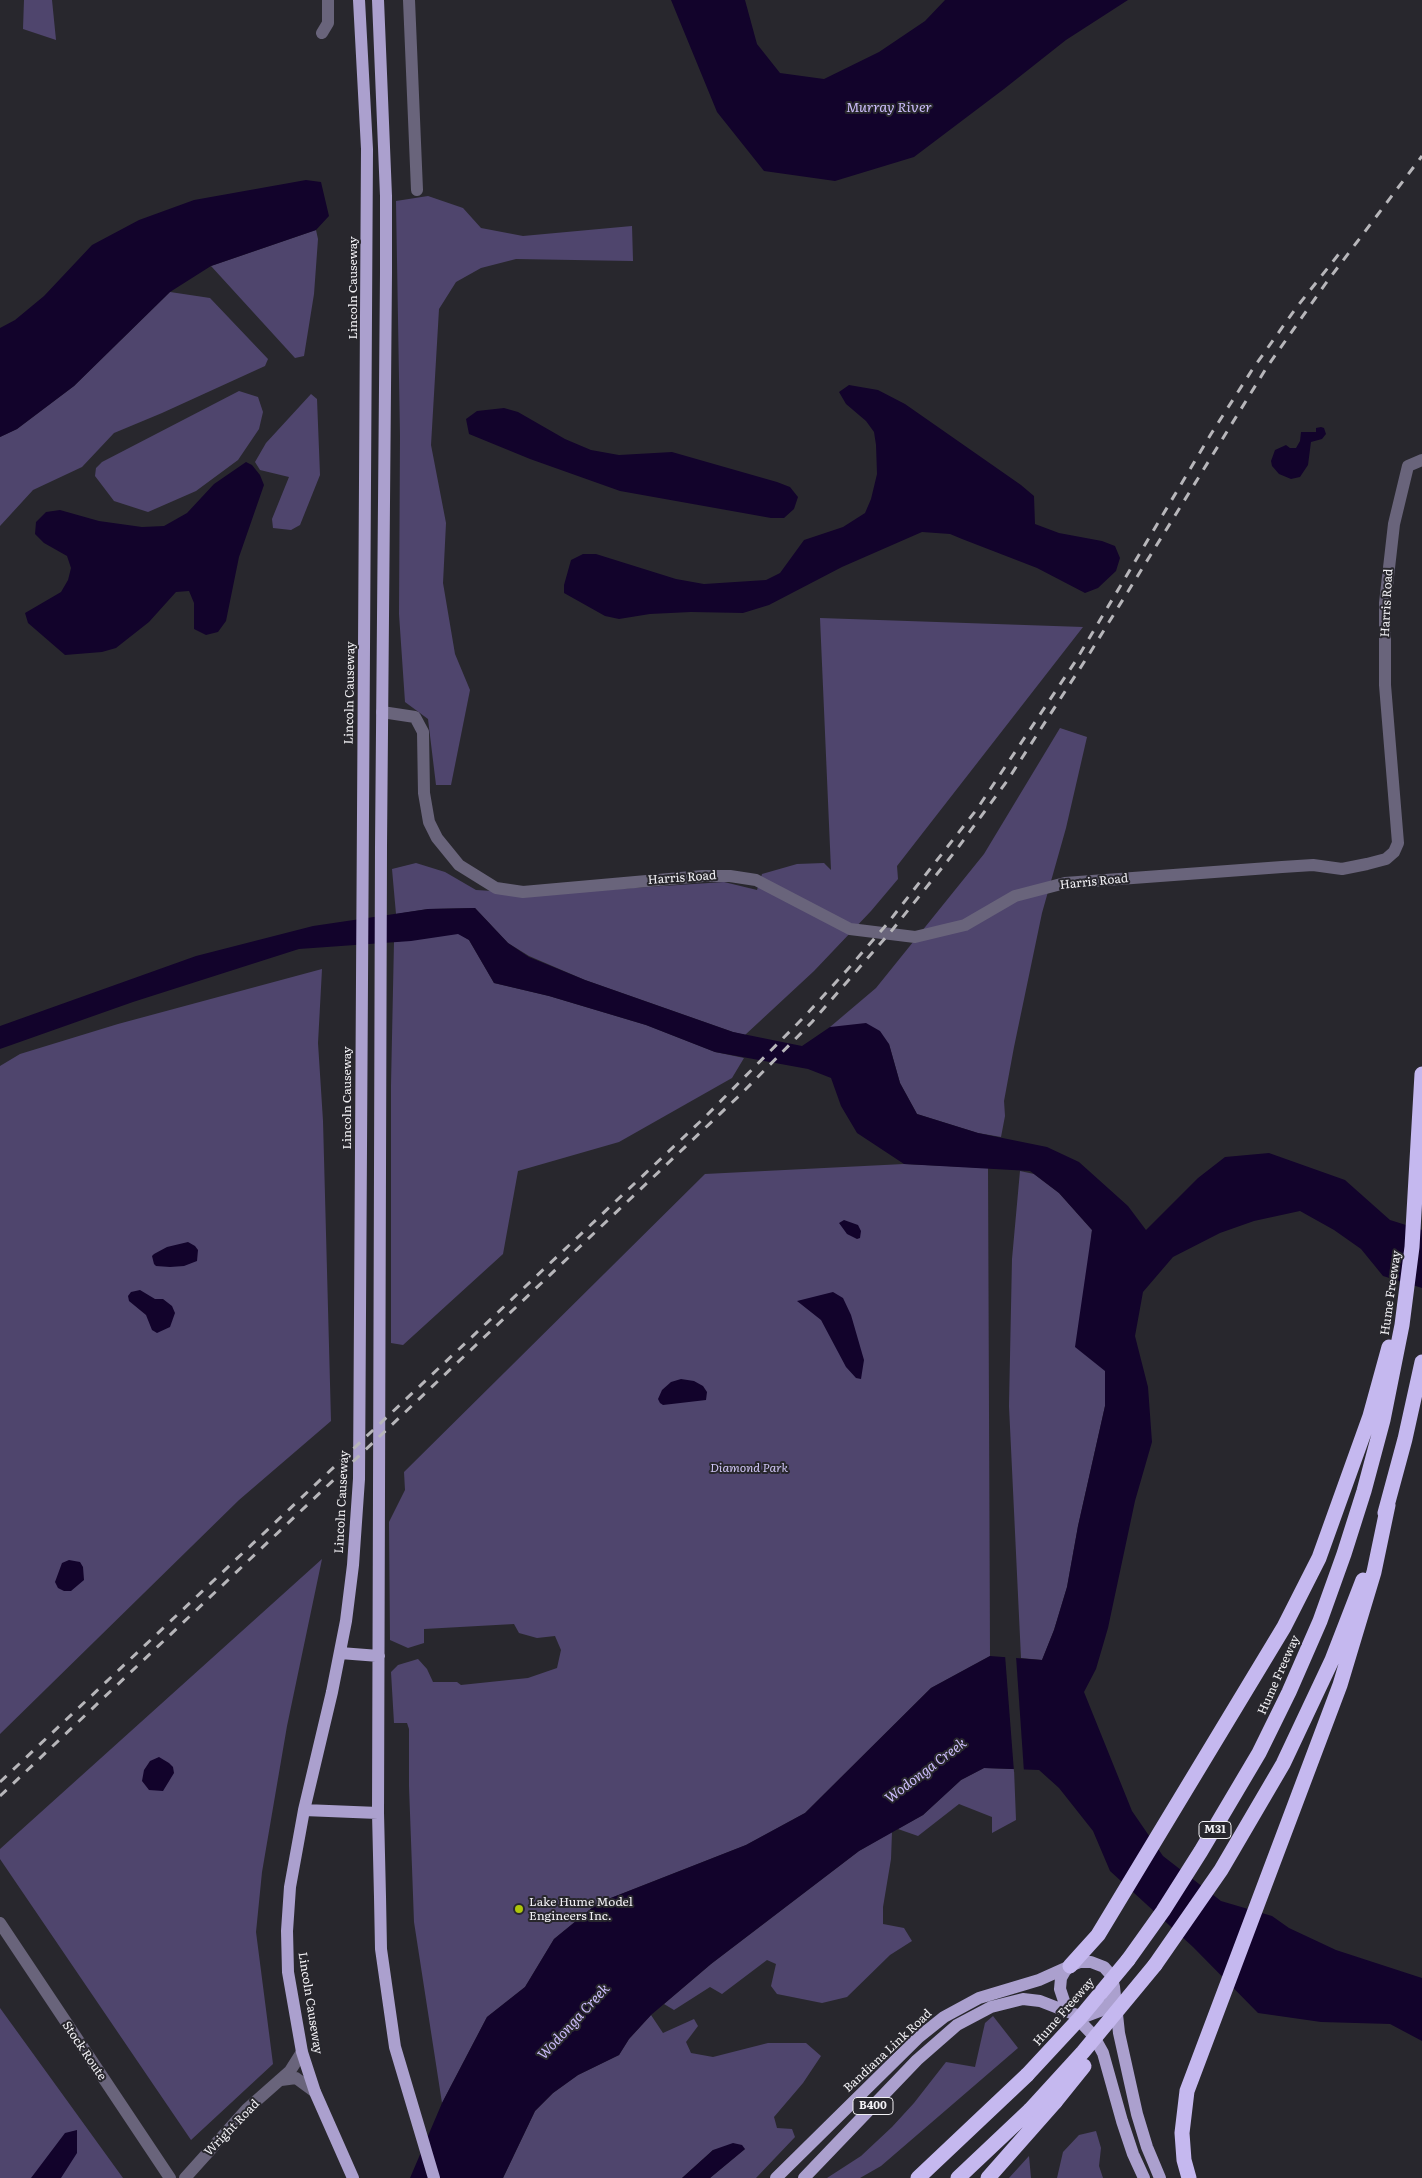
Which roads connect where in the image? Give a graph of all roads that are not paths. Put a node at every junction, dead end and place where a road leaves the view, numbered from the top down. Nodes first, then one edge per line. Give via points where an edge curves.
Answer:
1 (328, 0) edge
2 (360, 0) edge
3 (378, 0) edge
4 (409, 0) edge
5 (322, 33) dead end
6 (417, 190) dead end
7 (1422, 460) edge
8 (363, 712) junction
9 (382, 712) junction
10 (1422, 1074) edge
11 (1422, 1362) edge
12 (1386, 1384) junction
13 (1388, 1506) junction
14 (340, 1653) junction
15 (379, 1656) junction
16 (304, 1810) junction
17 (378, 1813) junction
18 (0, 1923) edge
19 (1155, 1965) junction
20 (1069, 1967) junction
21 (1114, 1987) junction
22 (1072, 2014) junction
23 (302, 2052) junction
24 (281, 2080) junction
25 (315, 2092) junction
26 (353, 2177) edge
27 (170, 2178) edge
28 (185, 2178) edge
29 (434, 2178) edge
30 (776, 2178) edge
31 (804, 2178) edge
32 (918, 2178) edge
33 (958, 2178) edge
34 (988, 2178) edge
35 (1144, 2178) edge
36 (1160, 2178) edge
37 (1189, 2178) edge

1 - 5 street via 328,23
2 - 8 main road, Lincoln Causeway via 367,149
3 - 9 main road via 386,196
4 - 6 street
7 - 9 street, Harris Road via 1408,466 1394,524 1385,603 1385,684 1398,843 1386,859 1367,864 1342,869 1313,865 1065,883 1015,896 965,925 915,936 850,929 756,880 730,876 523,892 496,888 459,865 429,822 424,794 423,732 415,717
8 - 9 main road
8 - 14 main road, Lincoln Causeway via 359,1479 353,1565
9 - 15 main road
10 - 12 highway, Hume Freeway via 1412,1247
11 - 13 highway, M31
12 - 20 highway via 1370,1416 1319,1558 1262,1666 1098,1935
12 - 32 highway, Hume Freeway / M31, bridge via 1364,1491 1320,1621 1289,1692 1233,1800 1163,1911 1079,2020 1027,2075
13 - 19 highway, M31 via 1336,1651 1309,1711 1226,1862
13 - 37 highway via 1374,1572 1326,1724 1188,2091 1182,2133
14 - 15 main road
14 - 16 main road, Lincoln Causeway
15 - 17 main road
16 - 17 main road
16 - 23 main road, Lincoln Causeway via 290,1887 287,1931 288,1972
17 - 29 main road via 381,1949 386,1996 395,2047
18 - 27 street, Stock Route
19 - 33 highway, M31, bridge via 1089,2046 1030,2110
19 - 34 highway, bridge via 1108,2035
20 - 21 main road, B400 via 1085,1962 1100,1965 1111,1975
20 - 22 main road, B400 via 1061,1978 1060,1990
20 - 30 main road, Bandiana Link Road / B400 via 1039,1980 979,1998 940,2020
21 - 22 main road, B400 via 1112,2000 1100,2012 1084,2017
21 - 36 main road, B400 via 1119,2032 1136,2114
22 - 31 main road, B400 via 1048,2003 1023,1999 991,2007 957,2025 918,2060
22 - 35 main road, B400 via 1093,2034 1103,2053 1122,2121
23 - 24 street, Wright Road via 295,2066
23 - 25 main road, Lincoln Causeway
24 - 25 street via 296,2078
24 - 28 street, Wright Road via 247,2110
25 - 26 main road, Lincoln Causeway

